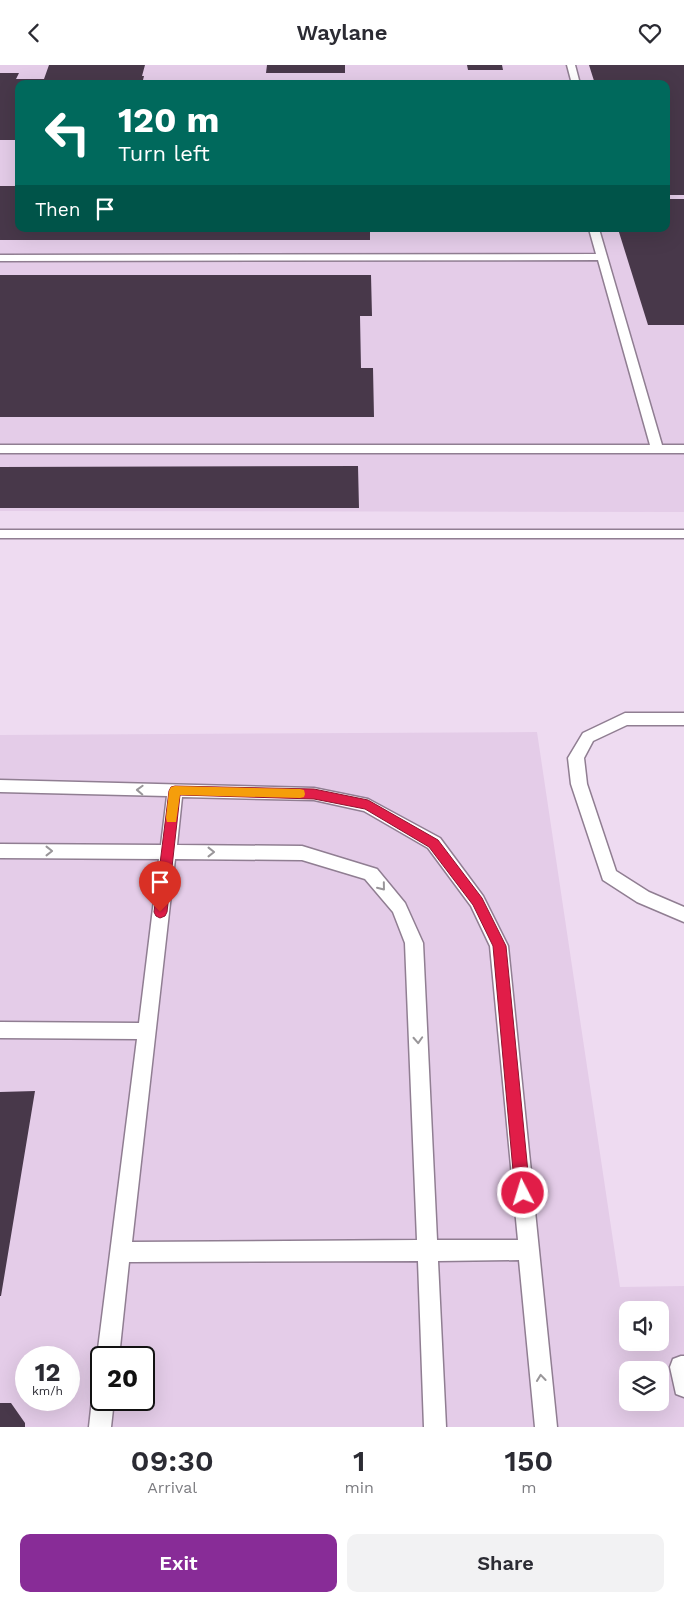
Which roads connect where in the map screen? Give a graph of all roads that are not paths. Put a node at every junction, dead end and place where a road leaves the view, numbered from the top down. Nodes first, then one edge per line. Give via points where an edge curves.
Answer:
1 (570, 65) edge
2 (575, 80) edge
3 (595, 232) edge
4 (602, 257) junction
5 (0, 258) edge
6 (0, 449) edge
7 (657, 449) junction
8 (684, 449) edge
9 (0, 534) edge
10 (684, 534) edge
11 (684, 719) edge
12 (0, 786) edge
13 (175, 791) junction
14 (0, 851) edge
15 (167, 852) junction
16 (684, 915) edge
17 (0, 1030) edge
18 (146, 1031) junction
19 (428, 1250) junction
20 (528, 1250) junction
21 (120, 1252) junction
22 (109, 1346) edge
23 (684, 1367) edge
24 (684, 1386) edge
25 (102, 1411) edge
26 (100, 1427) edge
27 (435, 1427) edge
28 (546, 1427) edge

1 - 2 lane
3 - 4 lane
4 - 5 lane
4 - 7 lane
6 - 7 lane
7 - 8 lane
9 - 10 lane
11 - 16 lane via 625,719 588,737 576,758 579,783 609,875 643,897
13 -> 12 lane
13 - 15 lane
13 - 20 lane via 314,794 368,805 434,843 477,901 499,946
14 -> 15 lane
15 - 18 lane
15 -> 19 lane via 302,853 371,873 399,908 414,943
17 - 18 lane
18 - 21 lane
19 - 20 lane
19 - 21 lane
19 - 27 lane
28 -> 20 lane
21 - 22 lane
23 - 24 lane via 681,1367
25 - 26 lane

